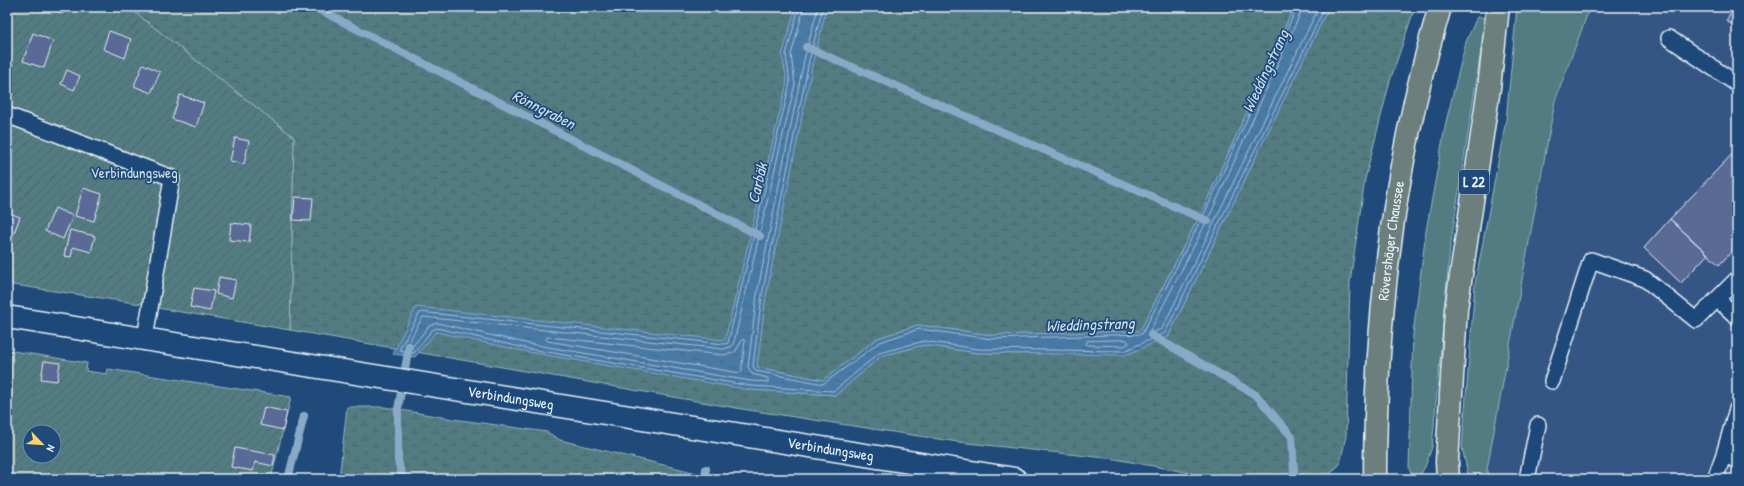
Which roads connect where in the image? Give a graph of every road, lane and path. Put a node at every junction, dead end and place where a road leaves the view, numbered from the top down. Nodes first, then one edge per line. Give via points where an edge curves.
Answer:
1 (1440, 7) edge
2 (1498, 7) edge
3 (1669, 38) dead end
4 (1737, 84) edge
5 (7, 115) edge
6 (1737, 279) edge
7 (1717, 299) junction
8 (7, 317) edge
9 (1737, 317) edge
10 (145, 338) junction
11 (1552, 381) dead end
12 (1737, 409) edge
13 (1538, 425) dead end
14 (1730, 457) edge
15 (1015, 479) edge
16 (1376, 479) edge
17 (1448, 479) edge
18 (1527, 479) edge
19 (1715, 479) edge

1 - 16 main road, Rövershäger Chaussee via 1402,167 1389,243 1380,335
2 - 17 main road, L 22 via 1489,88 1456,309
3 - 4 lane
5 - 10 lane via 172,178
6 - 7 lane
7 - 9 lane
7 - 11 lane via 1696,320 1645,279 1591,260
8 - 10 main road, Verbindungsweg
10 - 15 main road, Verbindungsweg
12 - 14 lane
13 - 18 lane
14 - 19 lane

